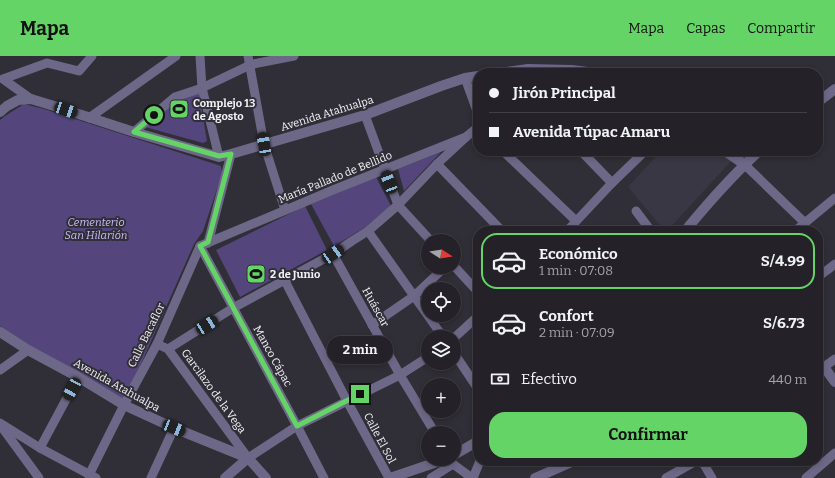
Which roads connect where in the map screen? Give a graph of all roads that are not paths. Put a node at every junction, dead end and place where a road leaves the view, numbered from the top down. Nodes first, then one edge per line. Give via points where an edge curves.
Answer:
1 (92, 56) edge
2 (176, 56) edge
3 (200, 56) edge
4 (294, 56) edge
5 (249, 61) edge
6 (473, 77) edge
7 (465, 78) junction
8 (202, 88) junction
9 (835, 89) edge
10 (823, 98) edge
11 (30, 99) junction
12 (473, 100) edge
13 (0, 112) edge
14 (365, 115) junction
15 (89, 118) junction
16 (473, 131) edge
17 (134, 132) junction
18 (466, 137) junction
19 (264, 144) junction
20 (231, 154) junction
21 (219, 156) junction
22 (508, 156) edge
23 (586, 156) edge
24 (640, 156) edge
25 (732, 156) edge
26 (753, 156) edge
27 (437, 164) junction
28 (744, 164) junction
29 (384, 170) junction
30 (612, 183) junction
31 (835, 198) edge
32 (398, 206) junction
33 (285, 210) junction
34 (636, 211) dead end
35 (576, 221) junction
36 (805, 223) junction
37 (497, 226) edge
38 (572, 226) edge
39 (647, 226) edge
40 (689, 226) edge
41 (801, 226) edge
42 (368, 231) junction
43 (424, 234) edge
44 (204, 244) junction
45 (333, 254) junction
46 (835, 264) edge
47 (823, 273) edge
48 (438, 274) edge
49 (461, 274) edge
50 (285, 281) junction
51 (473, 287) edge
52 (414, 296) junction
53 (233, 308) junction
54 (473, 321) edge
55 (372, 325) junction
56 (438, 330) edge
57 (0, 332) edge
58 (461, 332) edge
59 (156, 344) junction
60 (168, 349) junction
61 (28, 350) junction
62 (835, 359) edge
63 (421, 362) edge
64 (461, 364) edge
65 (823, 368) edge
66 (0, 370) edge
67 (823, 372) edge
68 (400, 375) junction
69 (78, 378) junction
70 (473, 382) edge
71 (835, 382) edge
72 (347, 401) junction
73 (124, 405) junction
74 (0, 424) edge
75 (297, 426) junction
76 (431, 426) edge
77 (174, 428) junction
78 (473, 445) edge
79 (40, 448) junction
80 (461, 453) edge
81 (835, 453) edge
82 (248, 458) junction
83 (823, 463) edge
84 (428, 466) edge
85 (444, 466) edge
86 (459, 466) edge
87 (478, 466) edge
88 (563, 466) edge
89 (687, 466) edge
90 (705, 466) edge
91 (820, 466) edge
92 (92, 476) edge
93 (39, 478) edge
94 (151, 478) edge
95 (225, 478) edge
96 (266, 478) edge
97 (324, 478) edge
98 (389, 478) edge
99 (431, 478) edge
100 (473, 478) edge
101 (535, 478) edge
102 (666, 478) edge
103 (712, 478) edge
104 (806, 478) edge

1 - 11 street via 79,71 47,63 3,79
2 - 15 street
3 - 8 street
4 - 5 street via 258,63
5 - 8 street
5 - 19 street
6 - 7 street, Avenida Atahualpa
7 - 12 street
7 - 14 street, Avenida Atahualpa
8 - 17 street via 175,97
8 - 21 street
9 - 10 street
11 - 13 street via 18,100
11 - 15 street, Avenida Atahualpa
14 - 19 street, Avenida Atahualpa
14 - 29 street
15 - 17 street, Avenida Atahualpa
16 - 18 street, María Pallado de Bellido
17 - 21 street, Avenida Atahualpa
18 - 27 street
18 - 29 street, María Pallado de Bellido
19 - 20 street, Avenida Atahualpa
19 - 33 street
20 - 21 street, Avenida Atahualpa
20 - 44 street, Calle Bacaflor
22 - 35 street
23 - 30 street
24 - 30 street
25 - 28 street
26 - 28 street
27 - 32 street
27 - 37 street
28 - 36 street
28 - 40 street
29 - 32 street
29 - 33 street, María Pallado de Bellido
30 - 35 street
31 - 36 street
32 - 42 street
32 - 43 street
33 - 44 street, María Pallado de Bellido
34 - 39 street
35 - 38 street
36 - 41 street
42 - 45 street
42 - 52 street
44 - 53 street, Manco Cápac
44 - 59 street, Calle Bacaflor
45 - 50 street
45 - 55 street, Huáscar
46 - 47 street
48 - 52 street
49 - 51 street
50 - 53 street
50 - 72 street, Calle El Sol
52 - 55 street
52 - 56 street
53 - 60 street
53 - 75 street, Manco Cápac
54 - 58 street
55 - 68 street, Huáscar
57 - 61 street, Avenida Atahualpa
59 - 60 street, Garcilazo de la Vega
59 - 73 street, Calle Bacaflor
60 - 82 street, Garcilazo de la Vega
61 - 66 street
61 - 69 street, Avenida Atahualpa
62 - 65 street
63 - 68 street
64 - 70 street
67 - 71 street
68 - 72 street
68 - 76 street, Huáscar
69 - 73 street, Avenida Atahualpa
69 - 79 street
72 - 75 street
72 - 98 street, Calle El Sol
73 - 77 street, Avenida Atahualpa
73 - 92 street, Calle Bacaflor
74 - 79 street
74 - 93 street
75 - 82 street
75 - 97 street, Manco Cápac
77 - 82 street, Avenida Atahualpa
77 - 94 street
78 - 80 street
79 - 92 street
81 - 83 street
82 - 95 street
82 - 96 street
84 - 98 street
85 - 99 street
86 - 100 street
87 - 100 street
88 - 101 street
89 - 102 street
90 - 103 street
91 - 104 street

